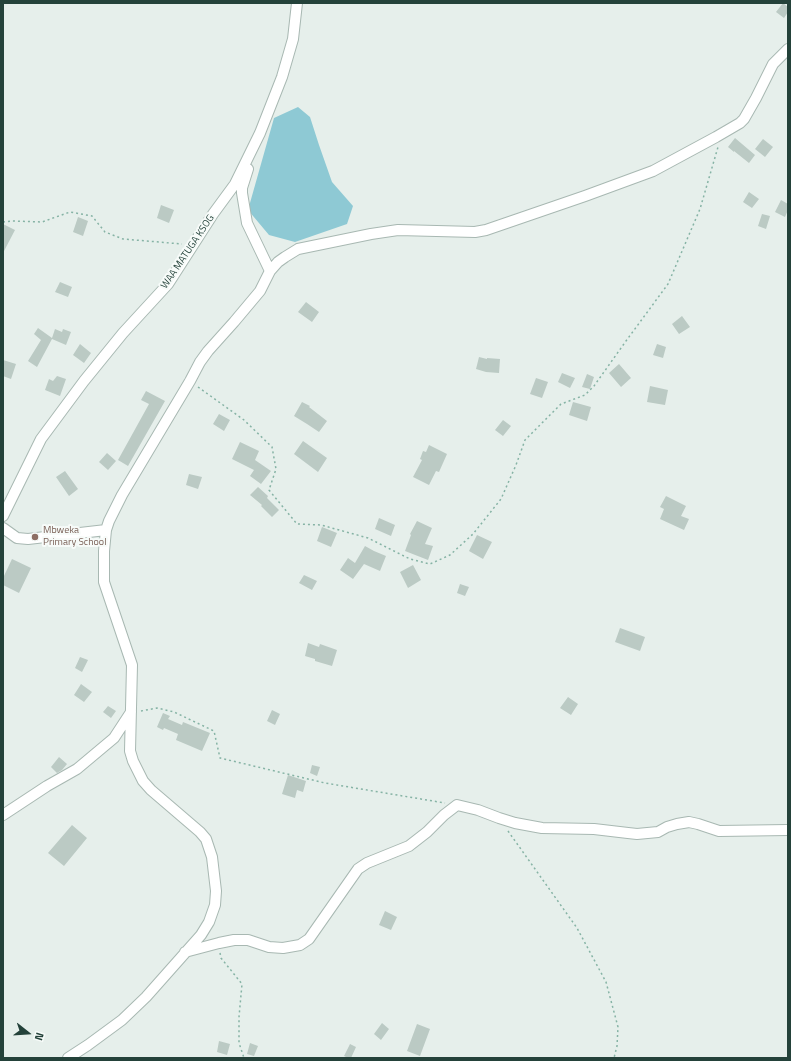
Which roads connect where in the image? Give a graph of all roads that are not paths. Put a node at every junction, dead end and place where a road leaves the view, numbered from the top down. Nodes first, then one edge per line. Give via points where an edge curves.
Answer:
1 (297, 3) edge
2 (788, 49) edge
3 (260, 133) junction
4 (270, 271) junction
5 (3, 516) edge
6 (3, 528) edge
7 (106, 530) junction
8 (130, 712) junction
9 (3, 815) edge
10 (788, 830) edge
11 (185, 952) junction
12 (68, 1058) edge

1 - 3 street, WAA MATUGA KSOG via 289,56
2 - 4 street via 773,64 740,123 653,171 486,230 398,230 346,238 298,249 278,262
3 - 4 street via 242,188 242,198 247,223
3 - 5 street, WAA MATUGA KSOG via 235,184 168,284 123,333 41,439
4 - 7 street via 260,291 200,362 122,495
6 - 7 street via 17,538 28,539
7 - 8 street via 104,582 132,664
8 - 9 street via 114,738 77,770
8 - 11 street via 130,751 143,781 200,832 206,839 212,857 215,905 201,935
10 - 11 street via 718,831 689,822 658,832 628,833 594,828 542,828 515,823 457,805 409,846 358,869 310,939 300,945 269,947 248,940 234,940
11 - 12 street via 122,1020

